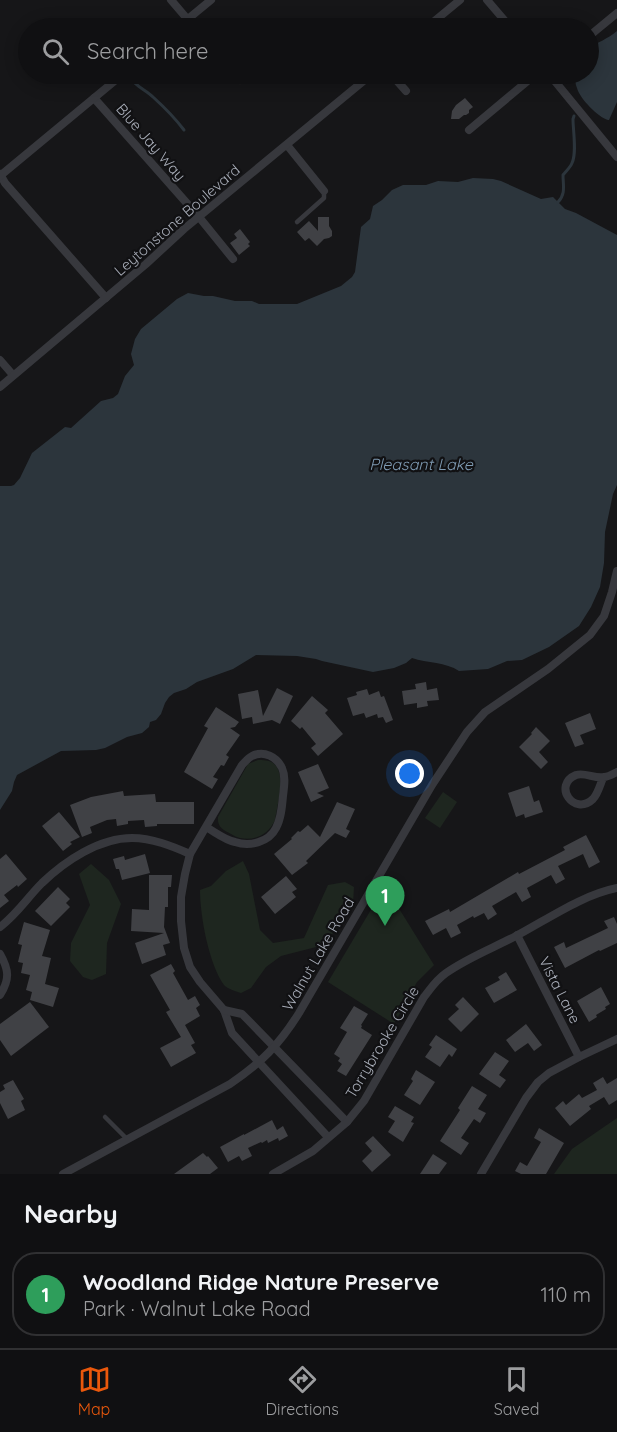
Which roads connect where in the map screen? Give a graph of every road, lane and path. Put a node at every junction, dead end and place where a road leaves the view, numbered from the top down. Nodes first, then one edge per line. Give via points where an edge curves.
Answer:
1 (171, 0) edge
2 (211, 0) edge
3 (460, 0) edge
4 (487, 0) edge
5 (617, 13) edge
6 (185, 18) edge
7 (189, 18) edge
8 (438, 18) edge
9 (502, 18) edge
10 (599, 28) edge
11 (111, 84) edge
12 (360, 84) edge
13 (399, 84) edge
14 (524, 84) edge
15 (557, 84) edge
16 (405, 91) dead end
17 (94, 98) junction
18 (469, 130) dead end
19 (287, 144) junction
20 (617, 157) edge
21 (0, 175) edge
22 (324, 191) joint
23 (199, 217) junction
24 (297, 222) dead end
25 (233, 259) dead end
26 (106, 298) junction
27 (0, 360) edge
28 (13, 375) junction
29 (0, 387) edge
30 (617, 571) edge
31 (617, 772) edge
32 (603, 778) junction
33 (206, 827) junction
34 (190, 854) junction
35 (617, 888) edge
36 (0, 927) edge
37 (517, 935) junction
38 (0, 954) edge
39 (0, 995) edge
40 (225, 1010) junction
41 (617, 1039) edge
42 (274, 1048) junction
43 (579, 1057) junction
44 (259, 1062) junction
45 (105, 1117) dead end
46 (347, 1122) junction
47 (328, 1137) junction
48 (127, 1138) junction
49 (63, 1174) edge
50 (273, 1174) edge
51 (481, 1174) edge

1 - 6 street
2 - 7 street
3 - 8 street
4 - 9 street
5 - 10 street
11 - 17 street
12 - 19 street, Leytonstone Boulevard
13 - 16 street
14 - 18 street
15 - 20 street
17 - 21 street
17 - 23 street, Blue Jay Way
19 - 22 street
19 - 23 street, Leytonstone Boulevard
21 - 26 street
22 - 24 lane via 324,198
23 - 25 street, Blue Jay Way
23 - 26 street, Leytonstone Boulevard
26 - 28 street, Leytonstone Boulevard
27 - 28 street
28 - 29 street, Leytonstone Boulevard
30 - 42 street, Walnut Lake Road via 604,616 590,635 485,712 467,732 299,1013
31 - 32 street
32 - 32 street via 575,776 567,783 567,796 578,805 585,804 595,797
33 - 33 street via 249,757 267,754 278,762 284,775 281,813 269,837 251,844 235,842
33 - 34 street
34 - 36 street via 173,846 131,838 89,849 44,882 16,915
34 - 40 street via 181,897 184,948 190,967
35 - 37 street, Torrybrooke Circle via 603,891
37 - 43 street, Vista Lane
37 - 46 street, Torrybrooke Circle via 435,981
38 - 39 street via 7,975
40 - 42 street via 242,1014
40 - 44 street via 232,1033
41 - 43 street
42 - 44 street, Walnut Lake Road
42 - 46 street
43 - 51 street via 538,1082
44 - 47 street
44 - 48 street, Walnut Lake Road via 230,1084
45 - 48 lane
46 - 47 street, Torrybrooke Circle
47 - 50 street, Torrybrooke Circle via 313,1151
48 - 49 street, Walnut Lake Road

